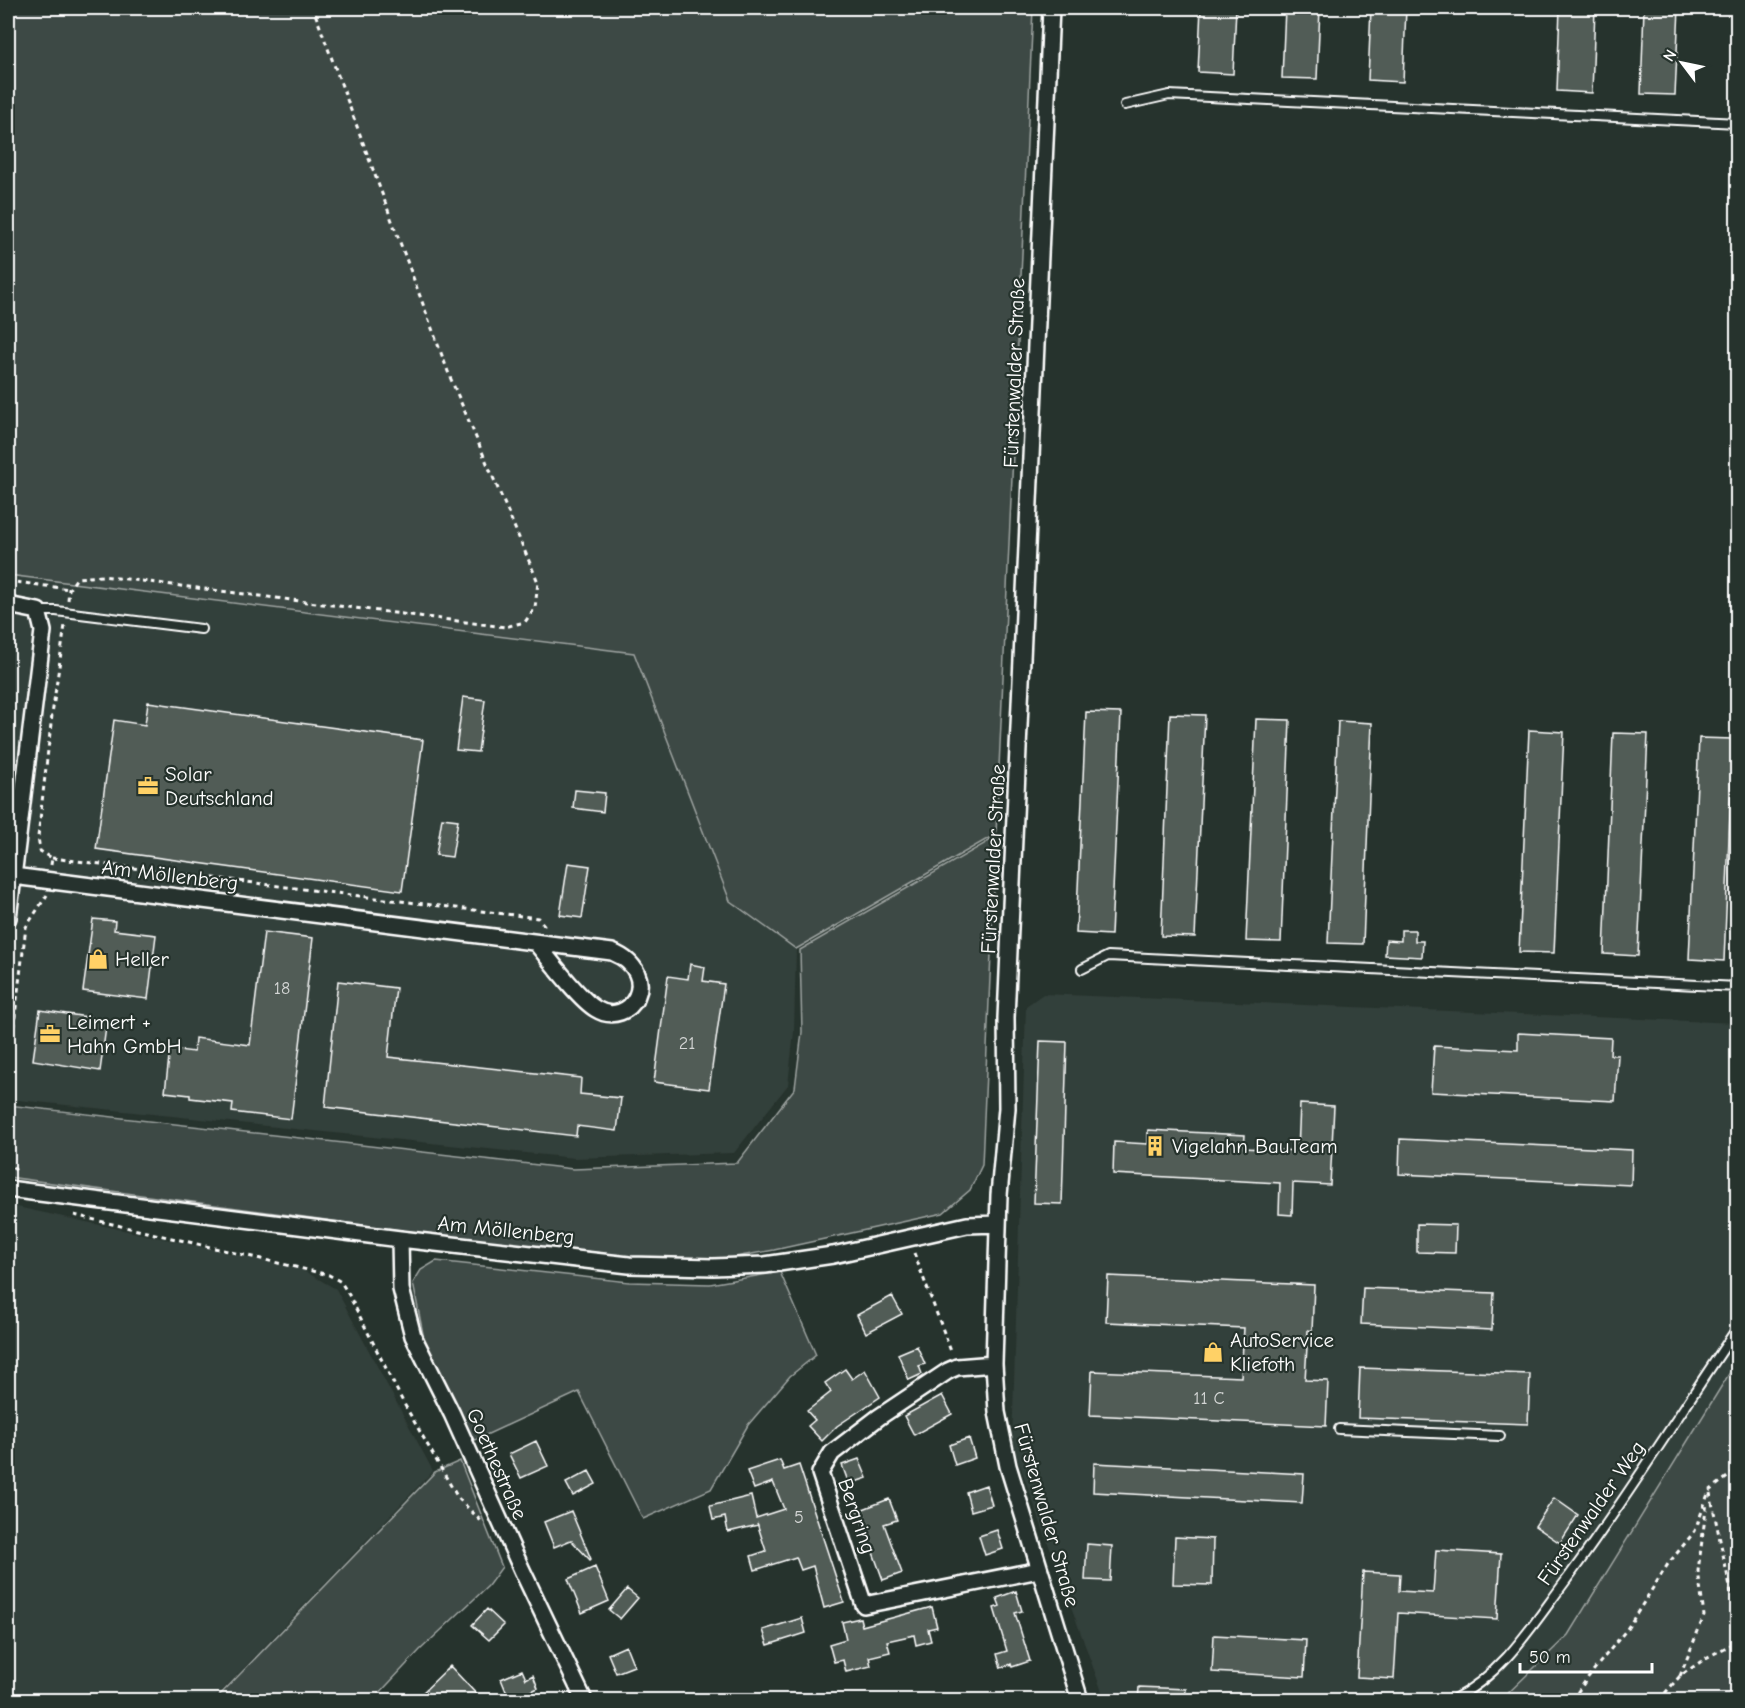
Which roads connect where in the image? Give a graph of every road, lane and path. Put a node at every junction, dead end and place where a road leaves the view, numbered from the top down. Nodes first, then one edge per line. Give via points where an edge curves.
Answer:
1 (313, 8) edge
2 (1051, 8) edge
3 (1125, 105) dead end
4 (1737, 123) edge
5 (8, 581) edge
6 (69, 589) junction
7 (8, 604) edge
8 (38, 611) junction
9 (66, 612) junction
10 (201, 629) dead end
11 (52, 858) junction
12 (13, 876) junction
13 (50, 881) junction
14 (8, 918) edge
15 (539, 944) junction
16 (1082, 969) dead end
17 (1737, 987) edge
18 (8, 1072) edge
19 (8, 1189) edge
20 (71, 1215) dead end
21 (998, 1224) junction
22 (908, 1238) junction
23 (400, 1239) junction
24 (1737, 1326) edge
25 (994, 1364) junction
26 (957, 1367) junction
27 (1339, 1429) dead end
28 (1500, 1436) dead end
29 (1737, 1469) edge
30 (1709, 1491) junction
31 (508, 1538) junction
32 (1039, 1570) junction
33 (1737, 1625) edge
34 (1737, 1641) edge
35 (1680, 1676) junction
36 (584, 1701) edge
37 (1080, 1701) edge
38 (1452, 1701) edge
39 (1572, 1701) edge
40 (1659, 1701) edge

1 - 6 path via 450,377 538,582 535,609 525,622 505,627 102,576 77,578
2 - 21 street, Fürstenwalder Straße via 1007,1006 1005,1147
3 - 4 lane via 1169,95
5 - 6 path
6 - 9 path
7 - 8 street
8 - 9 lane
8 - 12 street via 43,631
9 - 10 lane
9 - 11 path via 39,837 40,851
11 - 13 path
11 - 15 path via 538,918 544,925
12 - 13 street, Am Möllenberg
12 - 14 street
13 - 15 street, Am Möllenberg
13 - 18 path via 47,897 26,927
15 - 15 street, Am Möllenberg via 601,950 624,957 639,976 635,1002 624,1011 610,1014 597,1010
16 - 17 lane via 1108,956
19 - 23 street, Am Möllenberg
20 - 31 path via 329,1275 341,1282 458,1498 479,1520
21 - 22 street, Am Möllenberg via 967,1225
21 - 25 street, Fürstenwalder Straße
22 - 23 street, Am Möllenberg via 833,1255 765,1265 713,1267 629,1265
22 - 26 path
23 - 31 street, Goethestraße via 400,1289 413,1335
24 - 38 lane, Fürstenwalder Weg via 1601,1534 1515,1650
25 - 26 street, Bergring
25 - 32 street, Fürstenwalder Straße via 997,1412 1008,1466
26 - 32 street, Bergring via 879,1417 832,1453 820,1473 864,1605
27 - 28 lane
29 - 30 path
30 - 33 path
30 - 35 path via 1698,1571 1704,1616
30 - 39 path via 1695,1531
31 - 36 street, Goethestraße
32 - 37 street, Fürstenwalder Straße
34 - 35 path
35 - 40 path

